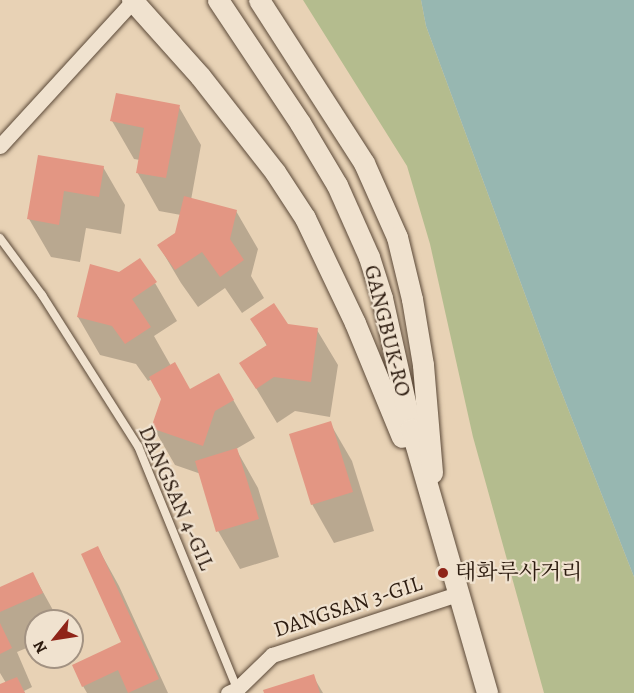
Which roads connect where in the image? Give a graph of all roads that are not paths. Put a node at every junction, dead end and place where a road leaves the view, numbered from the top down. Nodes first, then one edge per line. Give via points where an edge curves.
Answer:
1 (218, 0) edge
2 (259, 0) edge
3 (133, 1) edge
4 (0, 146) edge
5 (0, 238) edge
6 (433, 510) junction
7 (458, 594) junction
8 (235, 692) edge
9 (487, 693) edge

1 - 6 street, GANGBUK-RO via 300,123 355,222 382,298
2 - 6 street via 364,163 397,237 423,365
3 - 4 street
3 - 6 street via 200,76 275,172 305,218 355,323
5 - 8 lane, DANGSAN 4-GIL via 138,446
6 - 7 street, GANGBUK-RO
7 - 8 street, DANGSAN 3-GIL via 272,655
7 - 9 street, GANGBUK-RO

